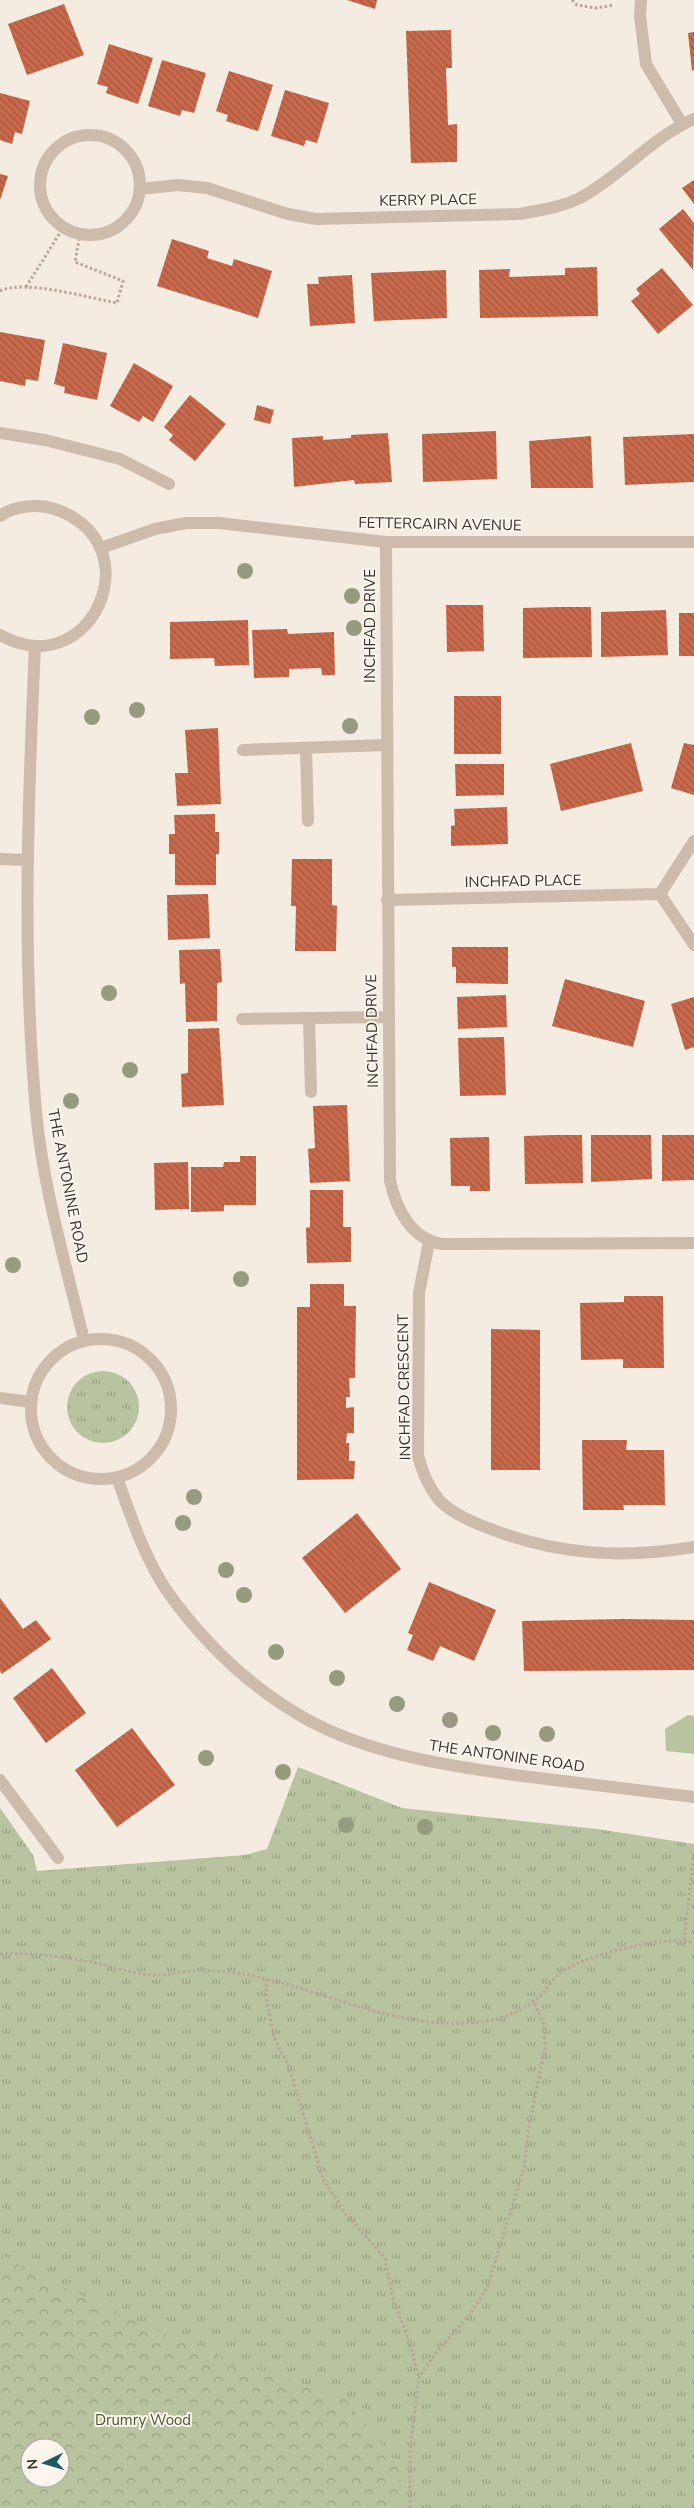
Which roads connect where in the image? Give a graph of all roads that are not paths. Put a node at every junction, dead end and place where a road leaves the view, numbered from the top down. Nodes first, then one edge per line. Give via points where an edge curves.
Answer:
1 (641, 0) edge
2 (694, 119) edge
3 (682, 124) junction
4 (140, 189) junction
5 (0, 433) edge
6 (169, 484) dead end
7 (0, 516) edge
8 (386, 542) junction
9 (694, 542) edge
10 (101, 548) junction
11 (0, 635) edge
12 (35, 646) junction
13 (386, 745) junction
14 (306, 748) junction
15 (243, 750) dead end
16 (308, 821) dead end
17 (694, 841) edge
18 (0, 859) edge
19 (28, 860) junction
20 (660, 894) junction
21 (387, 900) junction
22 (694, 945) edge
23 (388, 1017) junction
24 (309, 1018) junction
25 (242, 1019) dead end
26 (311, 1092) dead end
27 (429, 1242) junction
28 (694, 1243) edge
29 (84, 1340) junction
30 (0, 1398) edge
31 (31, 1402) junction
32 (116, 1478) junction
33 (694, 1547) edge
34 (0, 1780) edge
35 (694, 1797) edge
36 (58, 1858) dead end

1 - 3 street via 646,64
2 - 3 street, KERRY PLACE
3 - 4 street, KERRY PLACE via 578,198 548,209 520,214 316,219 288,214 207,188 178,185
4 - 4 street via 136,210 126,222 97,235 80,234 63,228 50,216 42,200 40,182 44,165 53,150 67,139 84,134 102,135 117,140 129,150 137,168
5 - 6 street via 45,440 120,459
7 - 10 street via 24,507 48,506 70,514 88,528
8 - 9 street, FETTERCAIRN AVENUE
8 - 10 street, FETTERCAIRN AVENUE via 219,523 186,523 155,528
8 - 13 street, INCHFAD DRIVE
10 - 12 street via 107,571 104,594 95,616 79,632 58,643
11 - 12 street via 12,642
12 - 19 street, THE ANTONINE ROAD
13 - 14 street
13 - 21 street, INCHFAD DRIVE
14 - 15 street
14 - 16 street
17 - 20 street
18 - 19 street
19 - 29 street, THE ANTONINE ROAD via 28,993 36,1112 51,1203
20 - 21 street, INCHFAD PLACE
20 - 22 street
21 - 23 street, INCHFAD DRIVE
23 - 24 street
23 - 27 street, INCHFAD DRIVE via 390,1180 401,1213
24 - 25 street
24 - 26 street
27 - 28 street
27 - 33 street, INCHFAD CRESCENT via 419,1293 418,1456 425,1479 440,1501 471,1522 517,1540 561,1550 628,1553
29 - 31 street via 68,1346 42,1369
29 - 32 street via 109,1339 132,1345 152,1360 166,1381 171,1405 165,1437 157,1452 139,1468
30 - 31 street
31 - 32 street via 32,1424 40,1444 54,1462 73,1474 94,1479
32 - 35 street, THE ANTONINE ROAD via 141,1542 167,1590 204,1638 252,1683 308,1720 376,1748 444,1765
34 - 36 street

